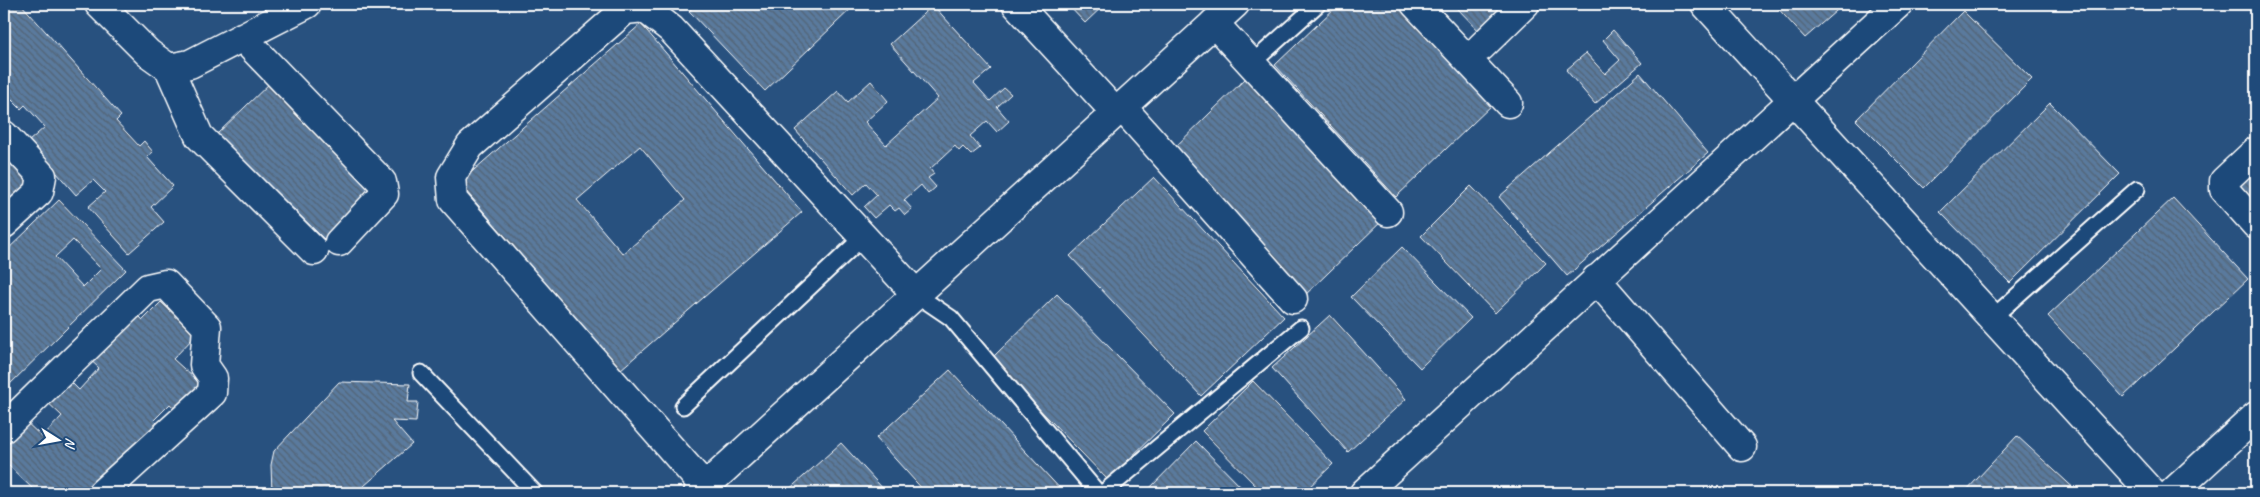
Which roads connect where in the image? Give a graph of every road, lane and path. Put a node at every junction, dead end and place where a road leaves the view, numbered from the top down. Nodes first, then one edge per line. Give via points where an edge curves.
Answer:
1 (99, 4) edge
2 (307, 4) edge
3 (1016, 4) edge
4 (1318, 4) edge
5 (1415, 4) edge
6 (1441, 4) edge
7 (1525, 4) edge
8 (1705, 4) edge
9 (1898, 4) edge
10 (1224, 13) edge
11 (242, 38) junction
12 (1481, 47) junction
13 (1260, 56) junction
14 (169, 68) junction
15 (1792, 100) junction
16 (1119, 110) junction
17 (4, 134) edge
18 (2256, 151) edge
19 (2137, 189) dead end
20 (4, 224) edge
21 (2256, 225) edge
22 (863, 236) junction
23 (1596, 279) junction
24 (917, 295) junction
25 (1293, 300) dead end
26 (1992, 318) junction
27 (1301, 328) dead end
28 (421, 372) dead end
29 (683, 406) dead end
30 (2256, 416) edge
31 (4, 428) edge
32 (1742, 447) dead end
33 (702, 490) edge
34 (102, 493) edge
35 (535, 493) edge
36 (1098, 493) edge
37 (1104, 493) edge
38 (1364, 493) edge
39 (2152, 493) edge
40 (2172, 493) edge

1 - 14 street via 148,53
2 - 11 street
3 - 16 street
4 - 13 lane
5 - 12 street via 1515,97
6 - 12 street
7 - 12 street
8 - 15 street
9 - 15 street
10 - 13 street
10 - 13 street via 1389,205
10 - 16 street
11 - 14 street via 190,64
11 - 14 street via 382,182 384,194 326,246 199,136
15 - 23 street
15 - 26 street
16 - 24 street
16 - 25 street
17 - 20 street via 42,176 39,192
18 - 21 street via 2224,181 2224,190
19 - 26 lane
22 - 24 street
22 - 29 lane
22 - 33 street via 672,29 644,8 626,10 470,146 451,177 453,200
23 - 32 street
23 - 38 street
24 - 33 street
24 - 36 lane via 951,318
26 - 39 street
27 - 37 lane
28 - 35 lane
30 - 40 street
31 - 34 street via 148,288 166,284 207,326 204,364 214,378 212,393

